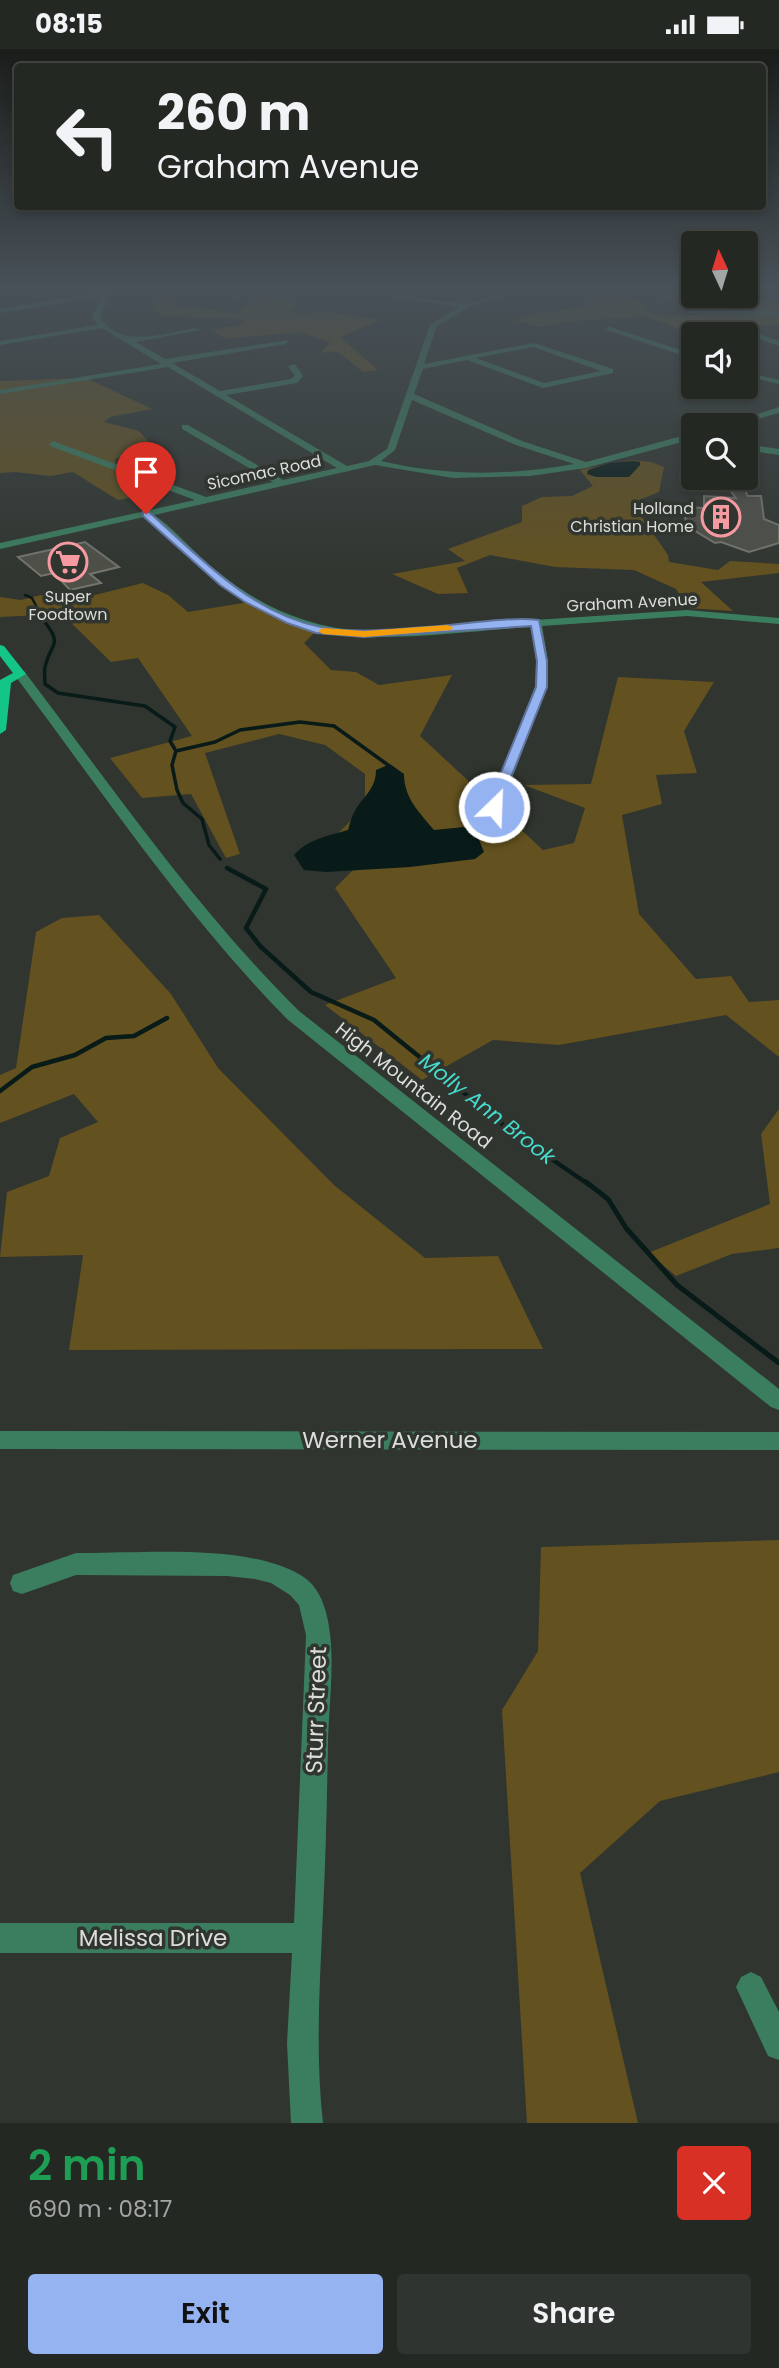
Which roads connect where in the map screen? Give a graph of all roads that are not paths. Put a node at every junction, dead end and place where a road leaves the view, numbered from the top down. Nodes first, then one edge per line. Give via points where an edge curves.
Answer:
1 (41, 385) edge
2 (203, 385) edge
3 (268, 385) edge
4 (412, 385) edge
5 (0, 392) edge
6 (219, 394) junction
7 (409, 395) junction
8 (779, 410) edge
9 (758, 416) edge
10 (185, 427) dead end
11 (681, 439) edge
12 (53, 444) dead end
13 (758, 449) edge
14 (779, 452) edge
15 (373, 462) junction
16 (586, 465) junction
17 (347, 470) junction
18 (283, 484) junction
19 (207, 501) junction
20 (146, 514) junction
21 (0, 547) edge
22 (779, 621) edge
23 (536, 622) junction
24 (0, 648) edge
25 (20, 674) junction
26 (0, 730) edge
27 (494, 807) dead end
28 (779, 1401) edge
29 (0, 1440) edge
30 (779, 1441) edge
31 (22, 1583) dead end
32 (0, 1938) edge
33 (307, 1938) junction
34 (751, 1987) dead end
35 (779, 2045) edge
36 (307, 2123) edge

1 - 5 street
2 - 6 street
3 - 6 street
4 - 7 street
6 - 17 street
7 - 15 street via 391,450
7 - 16 street via 519,443
8 - 9 street
10 - 18 street
11 - 16 street
12 - 19 street
13 - 14 street
15 - 16 street via 419,473 475,478 519,477
15 - 17 street, Sicomac Road
17 - 18 street, Sicomac Road
18 - 19 street, Sicomac Road
19 - 20 street, Sicomac Road
20 - 21 street, Sicomac Road
20 - 23 street, Graham Avenue via 248,600 319,630 364,634
22 - 23 street, Graham Avenue via 687,613
23 - 27 street via 541,687
24 - 25 main road, High Mountain Road
25 - 26 main road via 5,681
25 - 28 street, High Mountain Road via 187,895 293,1015
29 - 30 street, Werner Avenue
31 - 33 street, Sturr Street via 76,1564 227,1565 276,1574 299,1587 310,1600 318,1635
32 - 33 street, Melissa Drive
33 - 36 street, Sturr Street via 302,2081
34 - 35 street

